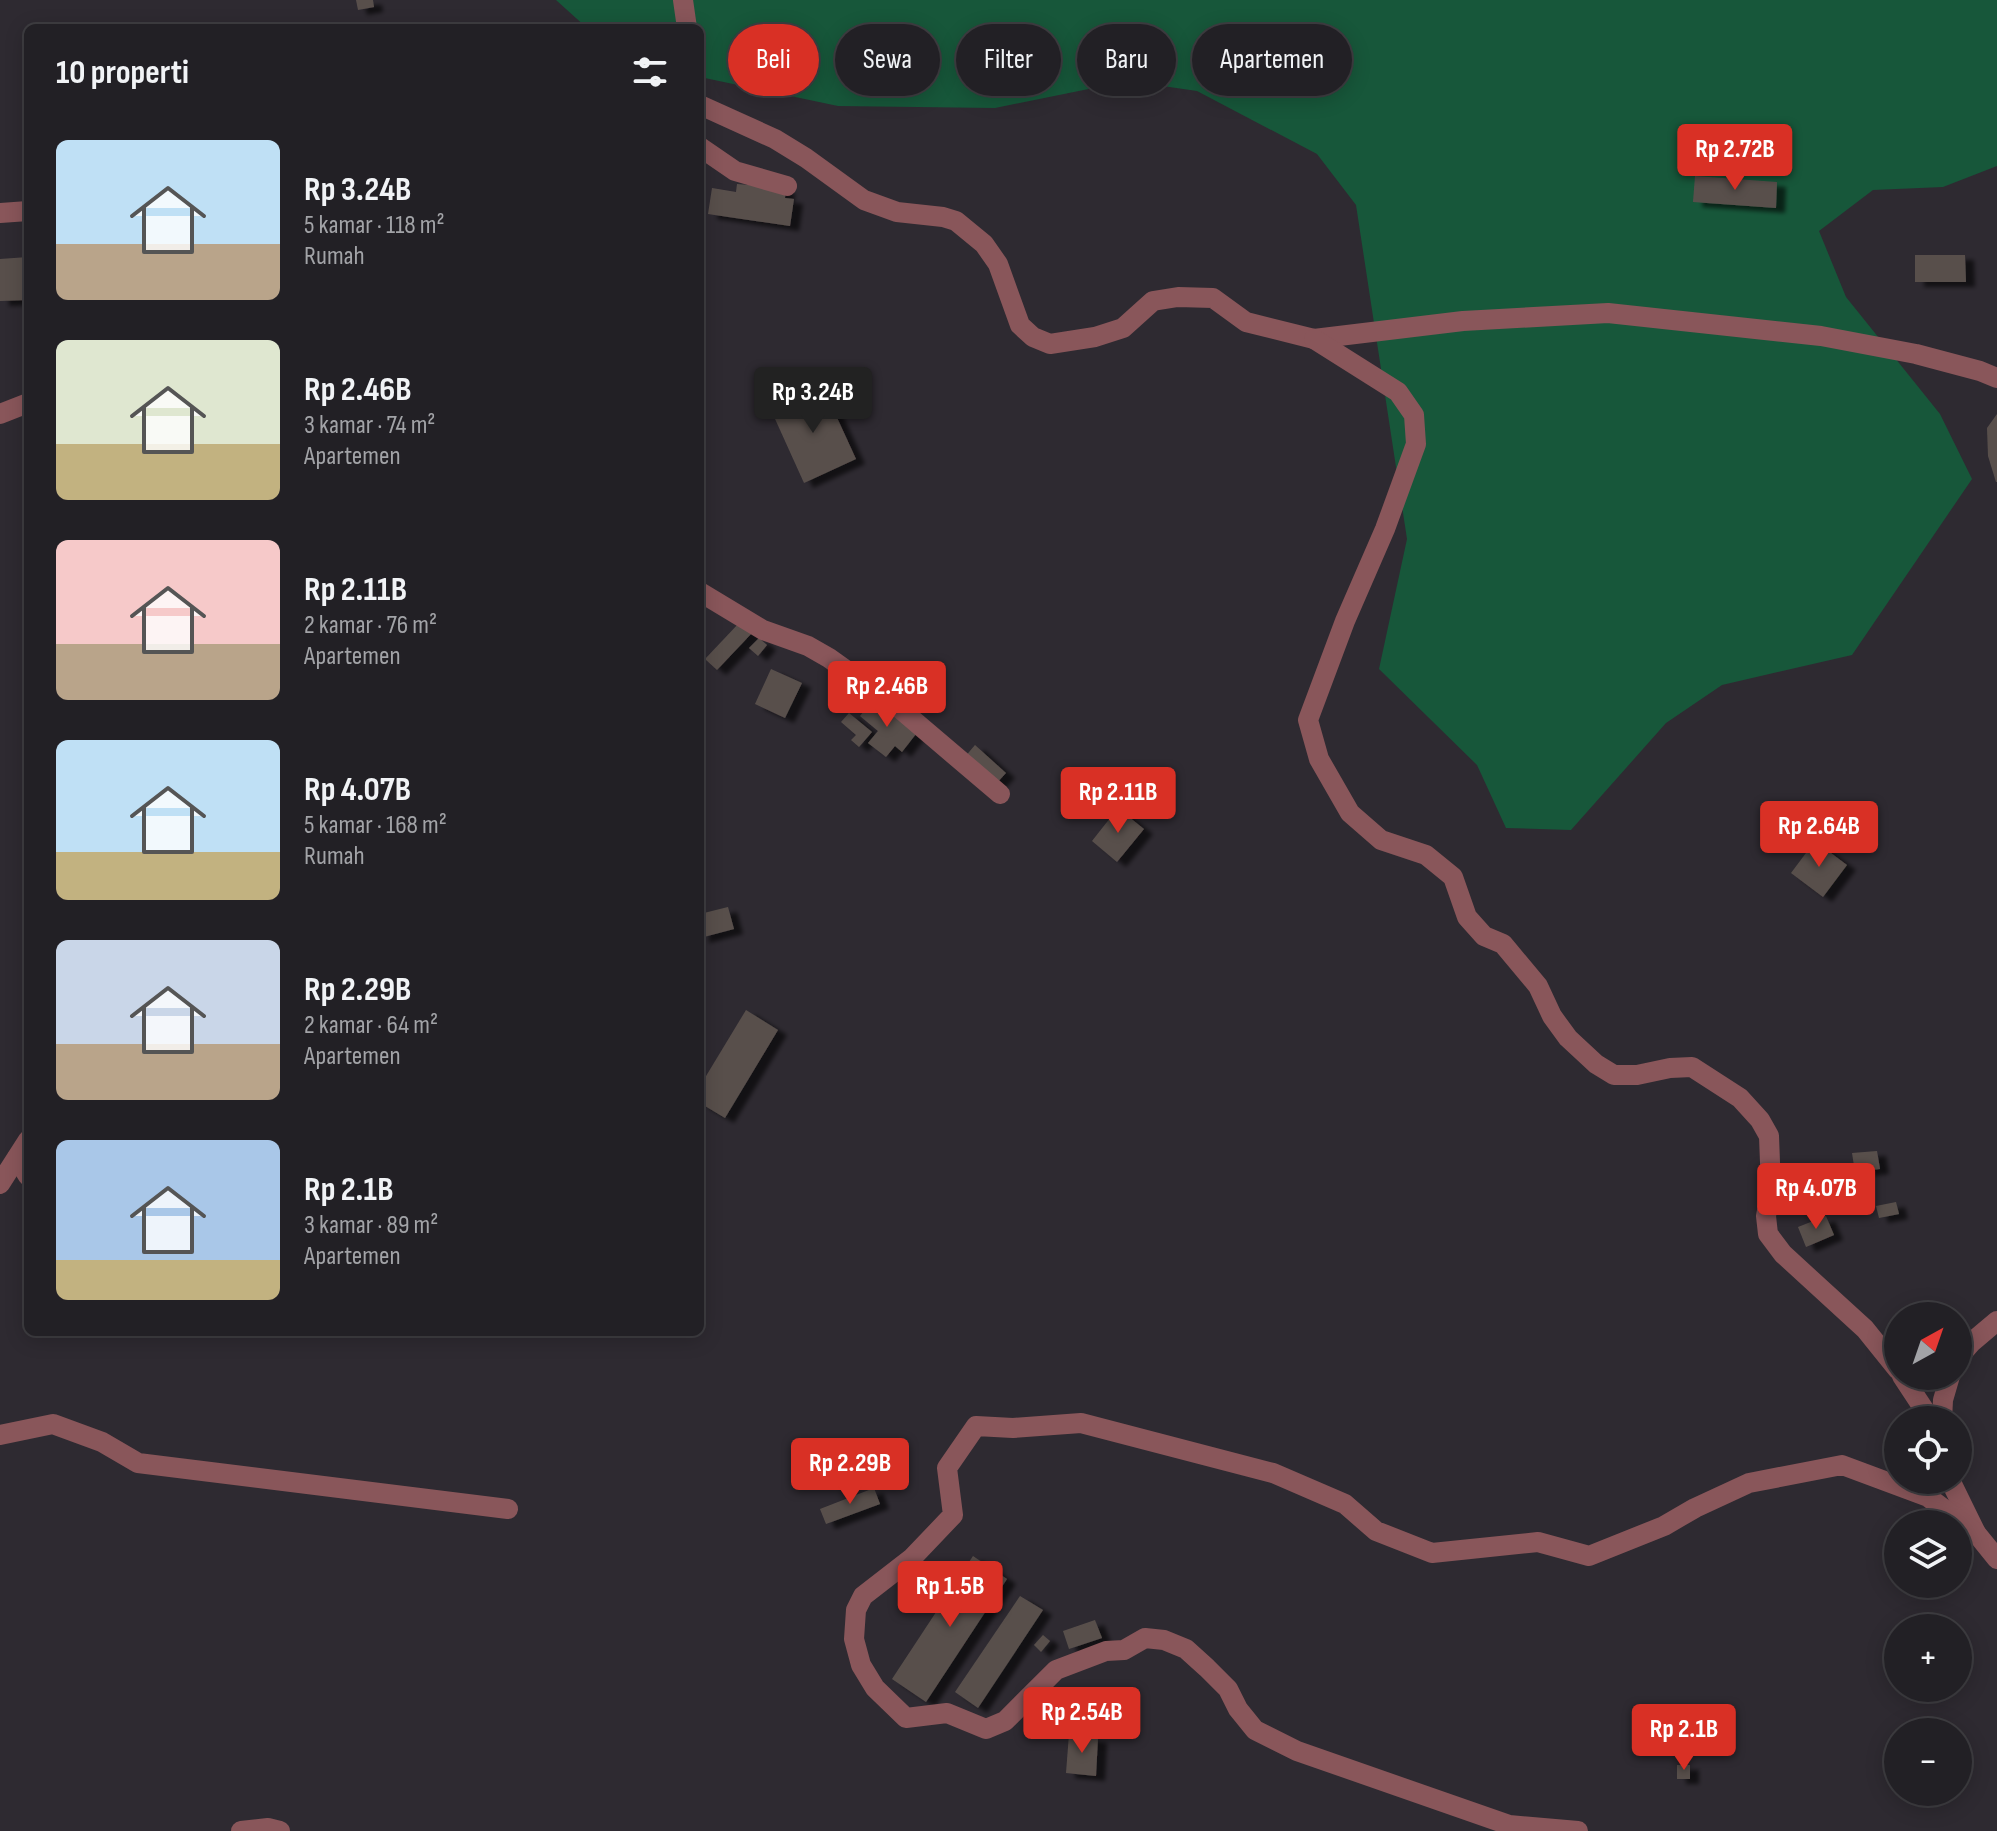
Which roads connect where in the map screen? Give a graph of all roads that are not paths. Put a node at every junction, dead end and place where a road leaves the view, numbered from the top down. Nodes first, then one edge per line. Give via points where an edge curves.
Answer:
1 (683, 0) edge
2 (686, 24) edge
3 (704, 107) edge
4 (704, 150) edge
5 (787, 186) dead end
6 (24, 211) edge
7 (0, 213) edge
8 (1314, 339) junction
9 (1997, 378) edge
10 (24, 405) edge
11 (0, 414) edge
12 (704, 595) edge
13 (1000, 794) dead end
14 (22, 1167) edge
15 (0, 1184) edge
16 (1997, 1321) edge
17 (1972, 1342) edge
18 (1884, 1353) edge
19 (0, 1435) edge
20 (1957, 1494) edge
21 (508, 1509) dead end
22 (1976, 1533) junction
23 (1997, 1559) edge
24 (241, 1831) edge
25 (280, 1831) edge
26 (1578, 1831) edge

1 - 2 street
3 - 8 street via 775,139 864,200 897,212 956,221 998,264 1020,325 1050,344 1123,328 1153,301 1178,297 1213,298 1246,322
4 - 5 street via 735,171
6 - 7 street
8 - 9 street via 1463,321 1608,313 1821,336 1916,354
8 - 18 street via 1398,392 1414,415 1416,444 1308,720 1319,759 1350,813 1381,840 1426,855 1453,877 1467,917 1484,936 1503,944 1538,986 1568,1038 1596,1064 1614,1075 1692,1067 1740,1098 1769,1136 1768,1234
10 - 11 street
12 - 13 street via 751,624 829,658 899,708
14 - 15 street
16 - 17 street
19 - 21 street via 53,1424 102,1442 138,1463
20 - 22 street
22 - 23 street
22 - 26 street via 1928,1497 1842,1465 1749,1483 1589,1556 1538,1542 1432,1553 1376,1531 1345,1504 1273,1473 1081,1423 976,1426 947,1468 953,1515 912,1558 863,1596 856,1610 854,1639 861,1665 875,1688 906,1718 947,1713 986,1729 1005,1721 1056,1670 1106,1651 1124,1650 1145,1638 1164,1640 1186,1649 1218,1679 1255,1730 1297,1751 1509,1825
24 - 25 street

